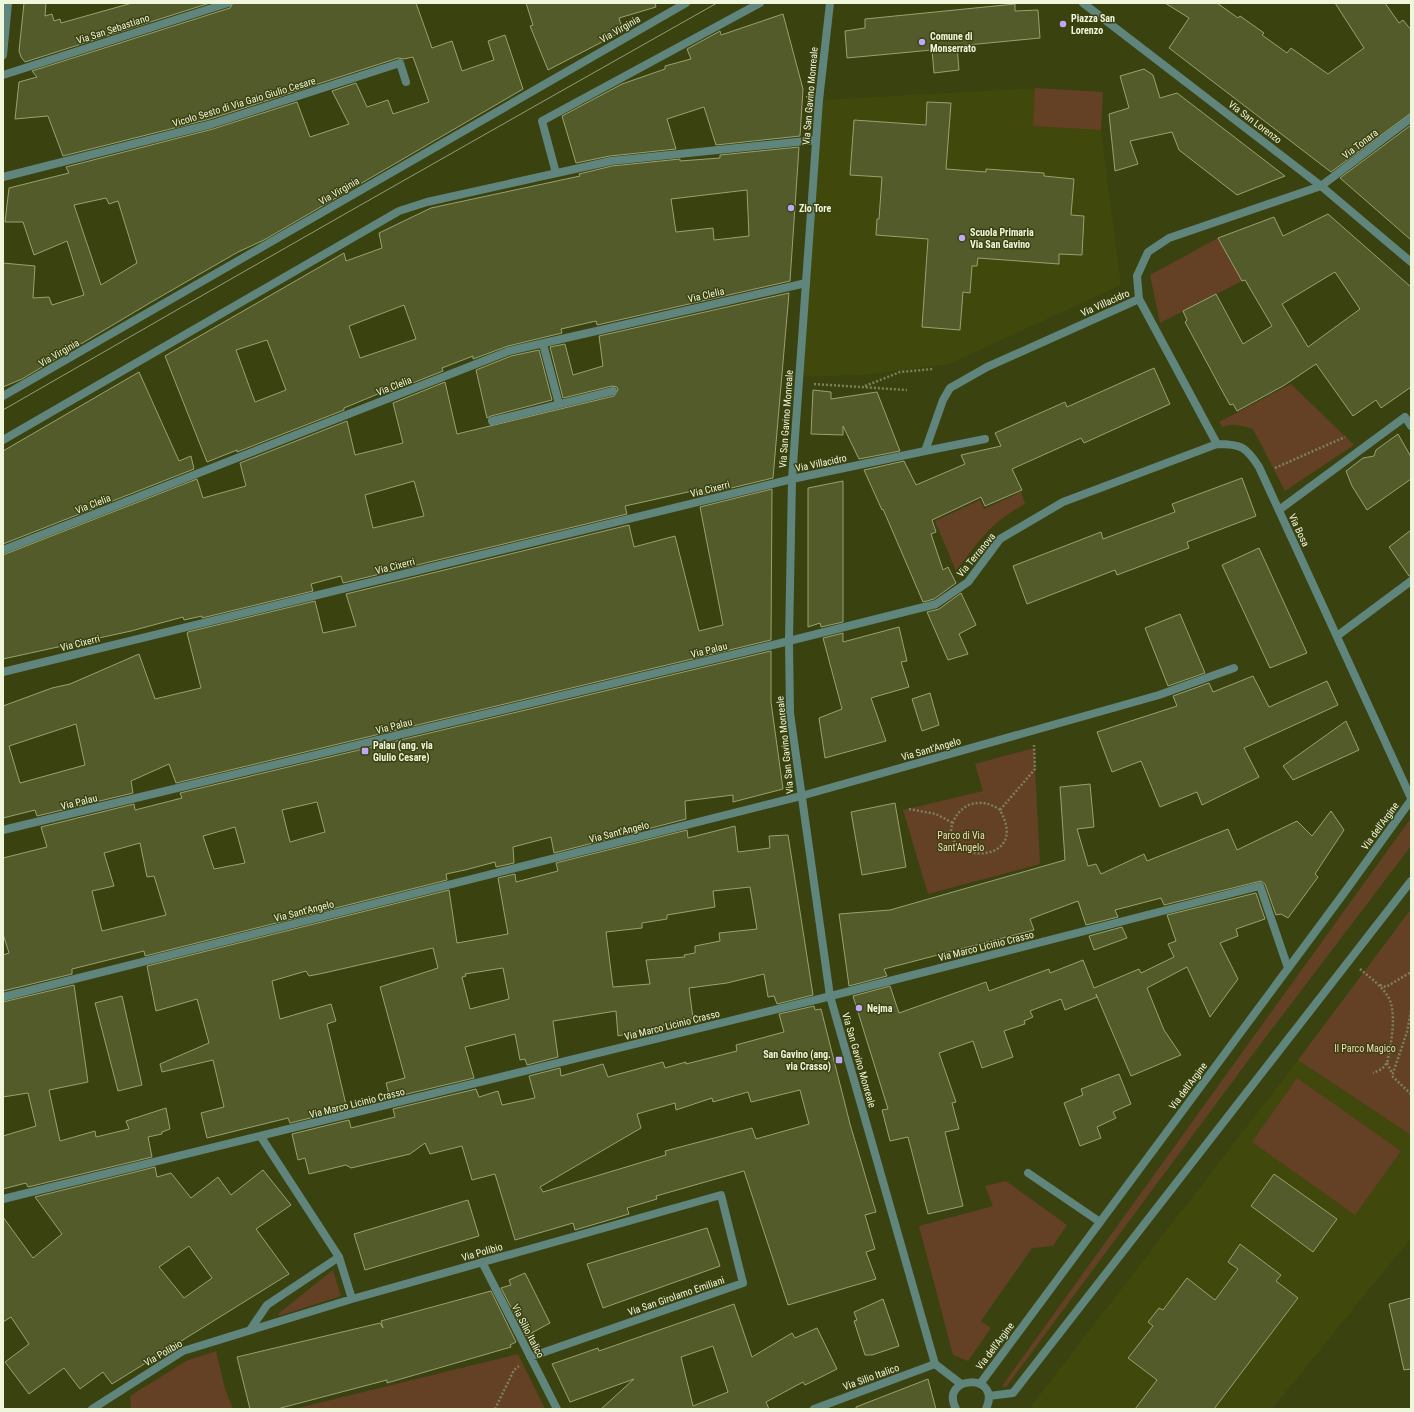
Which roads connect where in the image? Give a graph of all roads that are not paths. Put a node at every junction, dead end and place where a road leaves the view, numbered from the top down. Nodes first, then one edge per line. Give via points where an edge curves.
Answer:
1 (8, 3) edge
2 (228, 3) edge
3 (686, 3) edge
4 (760, 3) edge
5 (830, 3) edge
6 (1083, 3) edge
7 (3, 55) edge
8 (3, 75) edge
9 (406, 82) dead end
10 (1411, 118) edge
11 (816, 140) junction
12 (556, 173) junction
13 (3, 177) edge
14 (1321, 186) junction
15 (1411, 262) edge
16 (806, 282) junction
17 (1139, 298) junction
18 (544, 344) junction
19 (613, 391) dead end
20 (3, 396) edge
21 (559, 404) junction
22 (492, 421) dead end
23 (1411, 426) edge
24 (985, 439) dead end
25 (3, 440) edge
26 (1217, 444) junction
27 (925, 451) junction
28 (792, 479) junction
29 (1279, 510) junction
30 (3, 550) edge
31 (1411, 581) edge
32 (1337, 636) junction
33 (789, 641) junction
34 (1234, 668) dead end
35 (3, 672) edge
36 (801, 796) junction
37 (1411, 799) edge
38 (3, 830) edge
39 (1411, 880) edge
40 (1288, 968) junction
41 (830, 996) junction
42 (3, 997) edge
43 (261, 1137) junction
44 (1028, 1173) dead end
45 (721, 1195) joint
46 (3, 1200) edge
47 (1100, 1222) junction
48 (338, 1257) junction
49 (482, 1262) junction
50 (352, 1299) junction
51 (250, 1330) junction
52 (530, 1357) junction
53 (935, 1364) junction
54 (961, 1384) junction
55 (980, 1384) junction
56 (989, 1396) junction
57 (92, 1409) edge
58 (557, 1409) edge
59 (814, 1409) edge
60 (956, 1409) edge
61 (987, 1409) edge

1 - 7 street
2 - 8 street, Via San Sebastiano
3 - 20 street, Via Virginia
4 - 12 street via 542,121
5 - 11 street, Via San Gavino Monreale
6 - 14 street, Via San Lorenzo
9 - 13 street, Vicolo Sesto di Via Gaio Giulio Cesare via 400,63 212,124
10 - 14 street, Via Tonara
11 - 12 street via 611,161
11 - 16 street, Via San Gavino Monreale
12 - 25 street via 399,211
14 - 15 street, Via San Lorenzo
14 - 17 street, Via Villacidro via 1169,238 1148,252 1136,276
16 - 18 street, Via Clelia
16 - 28 street, Via San Gavino Monreale
17 - 26 street
17 - 27 street, Via Villacidro via 987,367 950,388 943,400
18 - 21 street
18 - 30 street, Via Clelia via 509,351
19 - 21 street
21 - 22 street
23 - 29 street via 1405,417
24 - 27 street, Via Villacidro
26 - 29 street, Via Bosa via 1233,444 1248,451
26 - 33 street, Via Terranova via 1057,506 1000,539 968,582 936,604
27 - 28 street, Via Villacidro
28 - 33 street, Via San Gavino Monreale
28 - 35 street, Via Cixerri
29 - 32 street, Via Bosa
31 - 32 street
32 - 37 street, Via Bosa
33 - 36 street, Via San Gavino Monreale via 790,713
33 - 38 street, Via Palau
34 - 36 street, Via Sant'Angelo via 1159,695
36 - 41 street, Via San Gavino Monreale
36 - 42 street, Via Sant'Angelo
37 - 40 street, Via dell'Argine
39 - 56 street via 1013,1393
40 - 41 street, Via Marco Licinio Crasso via 1260,886
40 - 47 street, Via dell'Argine
41 - 43 street, Via Marco Licinio Crasso
41 - 53 street, Via San Gavino Monreale
43 - 46 street, Via Marco Licinio Crasso
43 - 48 street
44 - 47 street
45 - 49 street, Via Polibio
45 - 52 street, Via San Girolamo Emiliani via 743,1283
47 - 55 street, Via dell'Argine
48 - 50 street
48 - 51 street via 267,1305
49 - 50 street, Via Polibio
49 - 52 street, Via Silio Italico
50 - 51 street, Via Polibio
51 - 57 street, Via Polibio via 183,1351
52 - 58 street, Via Silio Italico
53 - 54 street
53 - 59 street, Via Silio Italico
54 - 55 street via 974,1381
54 - 60 street via 953,1396
55 - 56 street
56 - 61 street

